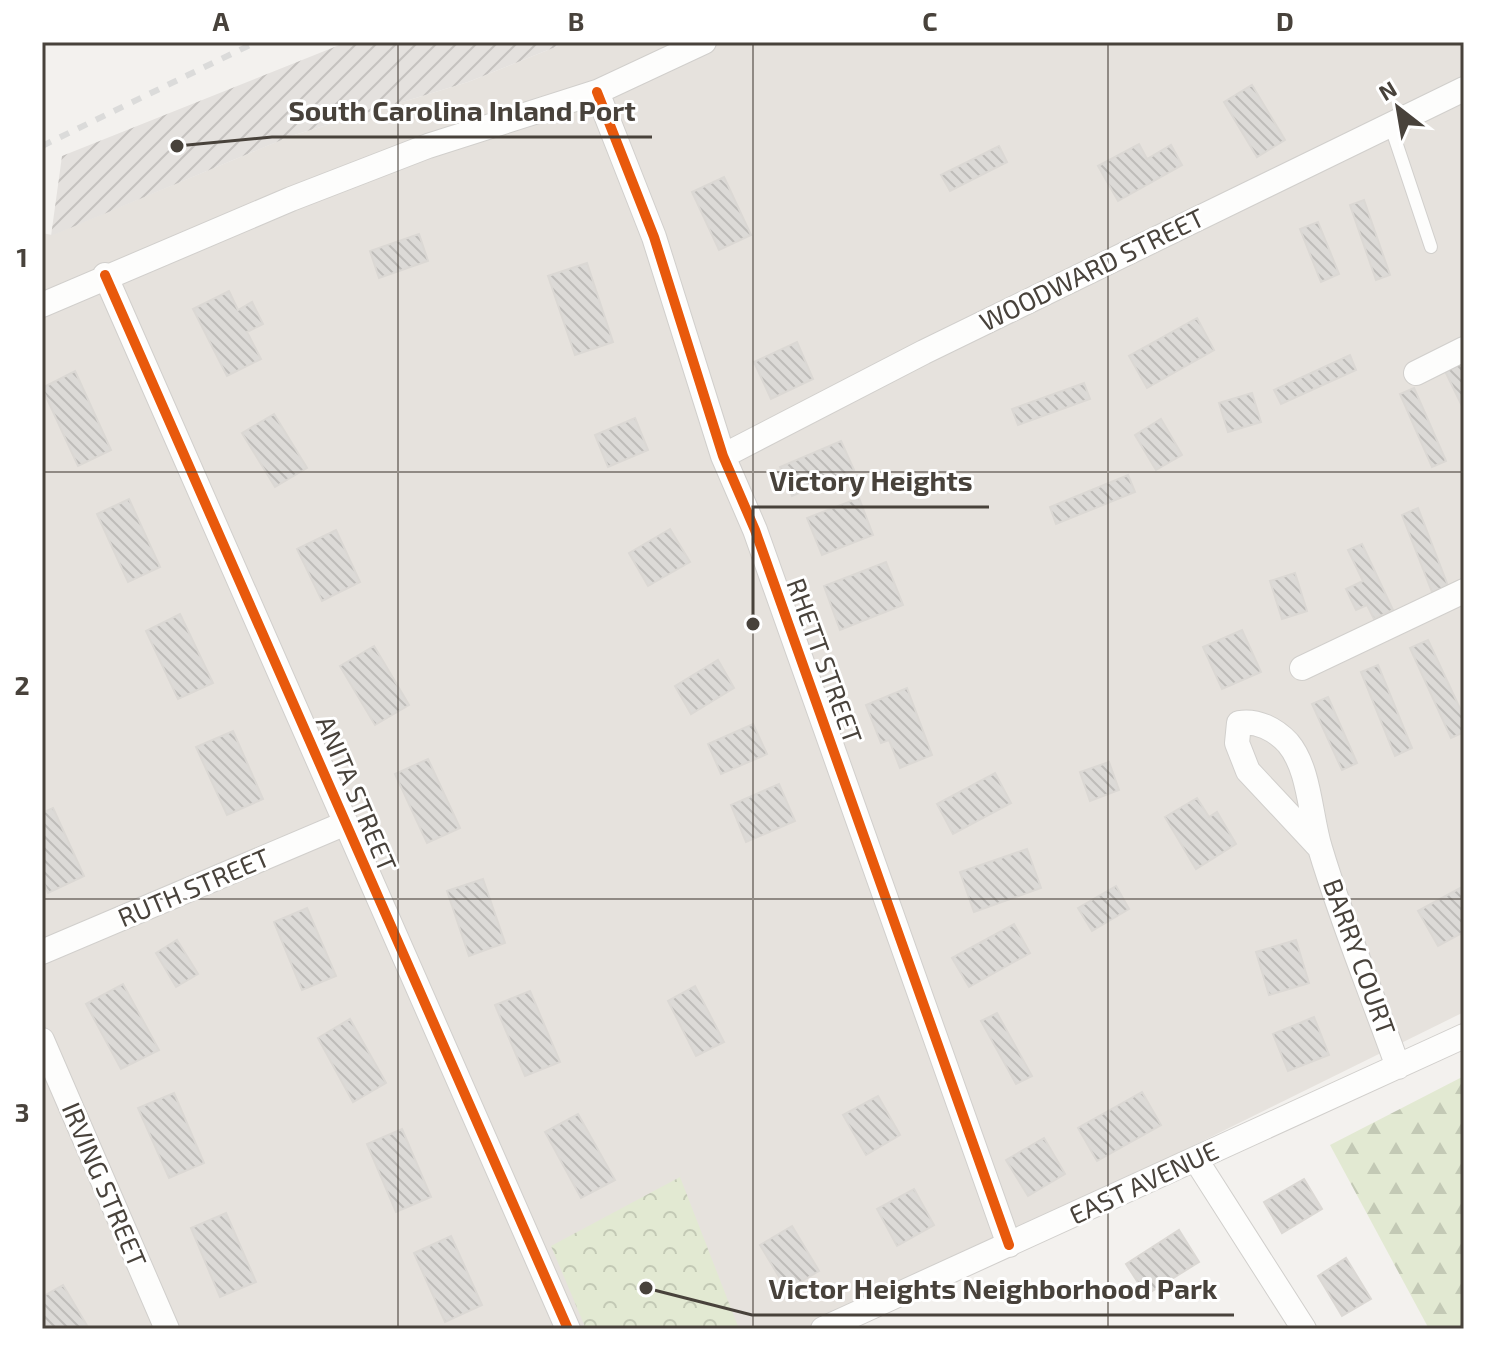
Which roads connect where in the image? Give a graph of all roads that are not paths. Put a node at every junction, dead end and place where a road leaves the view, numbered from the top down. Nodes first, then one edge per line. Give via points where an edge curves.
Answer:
1 (704, 42) edge
2 (1464, 89) edge
3 (597, 92) junction
4 (1390, 124) junction
5 (1431, 247) dead end
6 (105, 275) junction
7 (42, 305) edge
8 (1464, 349) edge
9 (1416, 373) dead end
10 (723, 456) junction
11 (1464, 591) edge
12 (1302, 668) dead end
13 (346, 823) junction
14 (1320, 848) junction
15 (42, 952) edge
16 (1464, 1036) edge
17 (42, 1040) edge
18 (1398, 1067) junction
19 (1196, 1160) junction
20 (1009, 1245) junction
21 (167, 1329) edge
22 (568, 1329) edge
23 (823, 1329) edge
24 (1304, 1329) edge

1 - 3 street
2 - 4 street, WOODWARD STREET
3 - 6 street via 428,146
3 - 10 street, RHETT STREET via 654,237
4 - 5 lane
4 - 10 street, WOODWARD STREET
6 - 7 street
6 - 13 street, ANITA STREET
8 - 9 street
10 - 20 street, RHETT STREET via 755,530
11 - 12 street
13 - 15 street, RUTH STREET
13 - 22 street, ANITA STREET
14 - 14 street, BARRY COURT via 1298,760 1288,743 1252,721 1239,723 1237,743 1248,771
14 - 18 street, BARRY COURT
16 - 18 street, EAST AVENUE
17 - 21 street, IRVING STREET
18 - 19 street, EAST AVENUE
19 - 20 street, EAST AVENUE
19 - 24 street
20 - 23 street, EAST AVENUE

